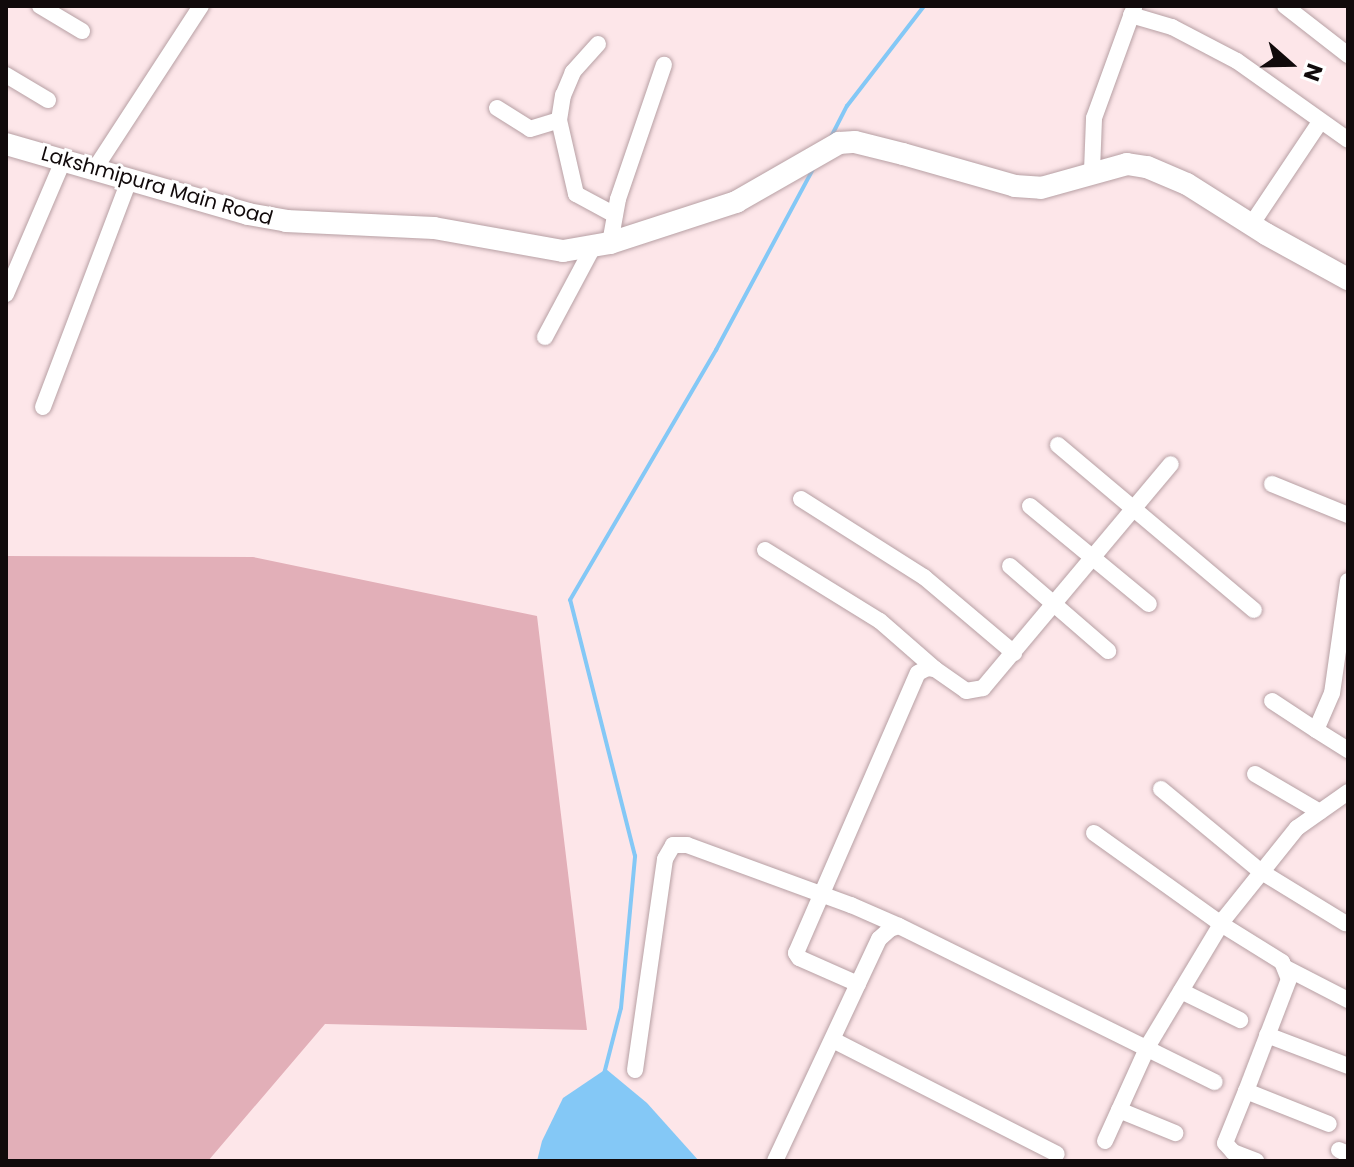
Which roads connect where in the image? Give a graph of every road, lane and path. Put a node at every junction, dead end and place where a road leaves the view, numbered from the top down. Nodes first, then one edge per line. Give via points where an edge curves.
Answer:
1 (40, 6) edge
2 (201, 6) edge
3 (1285, 6) edge
4 (1133, 11) edge
5 (82, 31) dead end
6 (598, 44) dead end
7 (1348, 55) edge
8 (664, 65) dead end
9 (6, 75) edge
10 (48, 100) dead end
11 (497, 108) dead end
12 (559, 120) junction
13 (1320, 122) junction
14 (1348, 140) edge
15 (7, 147) edge
16 (64, 159) junction
17 (96, 167) junction
18 (1092, 171) junction
19 (130, 178) junction
20 (615, 215) junction
21 (1251, 225) junction
22 (602, 245) junction
23 (1348, 279) edge
24 (6, 294) edge
25 (545, 337) dead end
26 (43, 407) dead end
27 (1058, 445) dead end
28 (1171, 464) dead end
29 (1272, 484) dead end
30 (801, 499) dead end
31 (1030, 506) dead end
32 (1134, 508) junction
33 (1348, 515) edge
34 (765, 550) dead end
35 (1093, 557) junction
36 (1010, 566) dead end
37 (1348, 581) edge
38 (1054, 604) junction
39 (1149, 604) dead end
40 (1254, 610) dead end
41 (1108, 651) dead end
42 (1014, 653) junction
43 (935, 669) junction
44 (1272, 701) dead end
45 (1316, 730) junction
46 (1348, 750) edge
47 (1255, 774) dead end
48 (1161, 789) dead end
49 (1348, 792) edge
50 (1320, 812) junction
51 (1094, 833) dead end
52 (1260, 871) junction
53 (821, 894) junction
54 (1345, 923) dead end
55 (1221, 924) junction
56 (899, 926) junction
57 (1286, 968) junction
58 (858, 984) junction
59 (1181, 991) junction
60 (1348, 1000) edge
61 (1240, 1020) dead end
62 (1267, 1035) junction
63 (833, 1040) junction
64 (1146, 1050) junction
65 (1348, 1066) edge
66 (635, 1070) dead end
67 (1214, 1082) dead end
68 (1246, 1091) junction
69 (1119, 1110) junction
70 (1329, 1124) dead end
71 (1175, 1133) dead end
72 (1105, 1141) dead end
73 (1057, 1154) dead end
74 (775, 1161) edge
75 (1256, 1161) edge

1 - 5 street
2 - 17 street
3 - 7 street
4 - 13 street via 1237,61
4 - 18 street via 1094,118
6 - 12 street via 573,72
8 - 20 street
9 - 10 street
11 - 12 street via 530,129
12 - 20 street via 576,194
13 - 14 street
13 - 21 street
15 - 16 main road, Lakshmipura Main Road
16 - 17 main road, Lakshmipura Main Road
16 - 24 street
17 - 19 main road, Lakshmipura Main Road
18 - 21 main road, Lakshmipura Main Road via 1127,164 1147,167 1187,184
18 - 22 main road, Lakshmipura Main Road via 1041,188 1015,186 855,142 839,143 736,202
19 - 22 main road, Lakshmipura Main Road via 286,221 434,228 545,250
19 - 26 street
20 - 22 street
21 - 23 main road, Lakshmipura Main Road
22 - 25 street
27 - 32 street
28 - 32 street
29 - 33 street
30 - 42 street via 924,577
31 - 35 street
32 - 35 street
32 - 40 street
34 - 43 street via 880,621
35 - 38 street
35 - 39 street
36 - 38 street
37 - 45 street via 1332,693
38 - 41 street
38 - 42 street
42 - 43 street via 989,683 973,693
43 - 53 street via 918,673 907,692
44 - 45 street
45 - 46 street
47 - 50 street
48 - 52 street
49 - 50 street
50 - 52 street via 1297,828
51 - 55 street
52 - 54 street
52 - 55 street
53 - 56 street
53 - 58 street via 796,953
53 - 66 street via 687,845 673,845 665,859
55 - 57 street
55 - 59 street
56 - 58 street via 879,939
56 - 64 street
57 - 60 street
57 - 62 street via 1289,979
58 - 63 street
59 - 61 street
59 - 64 street
62 - 65 street
62 - 68 street
63 - 73 street
63 - 74 street
64 - 67 street
64 - 69 street
68 - 70 street
68 - 75 street via 1225,1143
69 - 71 street
69 - 72 street

